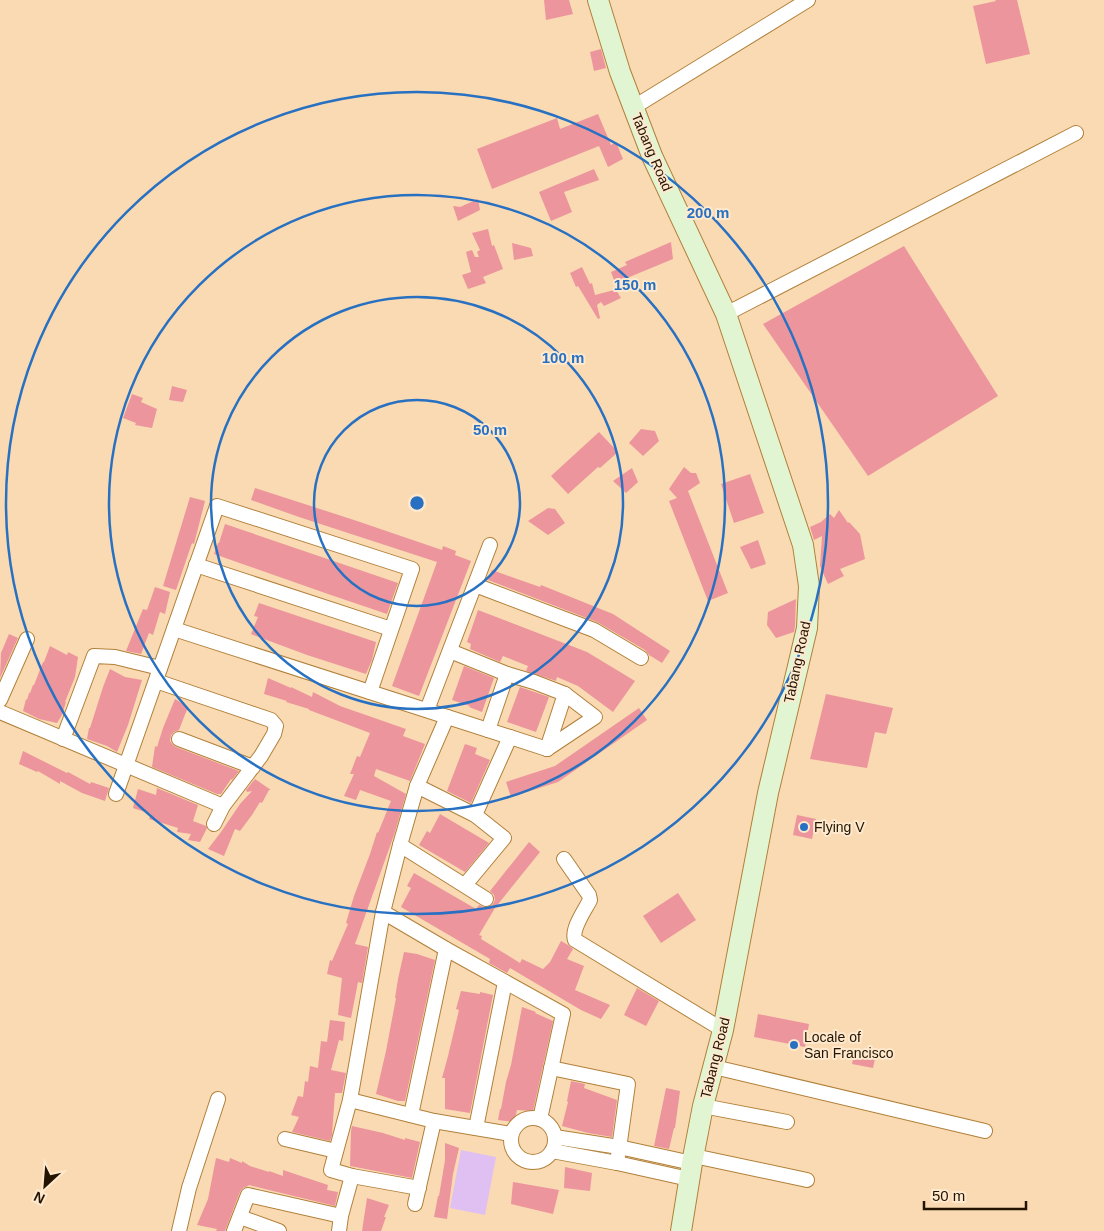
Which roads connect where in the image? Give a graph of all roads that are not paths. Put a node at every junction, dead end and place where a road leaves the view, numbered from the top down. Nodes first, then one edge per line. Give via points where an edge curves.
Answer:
1 (598, 0) edge
2 (808, 0) edge
3 (634, 108) junction
4 (1076, 133) dead end
5 (726, 314) junction
6 (490, 545) dead end
7 (196, 565) junction
8 (475, 585) junction
9 (174, 628) junction
10 (391, 629) junction
11 (27, 639) dead end
12 (450, 652) junction
13 (641, 658) dead end
14 (158, 674) junction
15 (507, 674) junction
16 (370, 692) junction
17 (565, 694) junction
18 (0, 700) edge
19 (427, 710) junction
20 (0, 712) edge
21 (447, 717) junction
22 (488, 730) junction
23 (510, 737) junction
24 (63, 739) junction
25 (179, 739) dead end
26 (547, 749) junction
27 (126, 766) junction
28 (253, 767) junction
29 (417, 786) junction
30 (116, 794) dead end
31 (223, 806) junction
32 (475, 815) junction
33 (214, 824) dead end
34 (400, 845) junction
35 (564, 859) dead end
36 (465, 885) junction
37 (486, 899) dead end
38 (383, 912) junction
39 (446, 949) junction
40 (505, 982) junction
41 (723, 1030) junction
42 (714, 1067) junction
43 (551, 1068) junction
44 (218, 1099) dead end
45 (350, 1100) junction
46 (703, 1106) junction
47 (411, 1115) junction
48 (540, 1119) junction
49 (434, 1121) junction
50 (787, 1122) dead end
51 (476, 1128) junction
52 (984, 1131) dead end
53 (511, 1134) junction
54 (555, 1137) junction
55 (285, 1138) dead end
56 (619, 1147) junction
57 (336, 1151) junction
58 (552, 1151) junction
59 (617, 1162) junction
60 (691, 1166) junction
61 (352, 1176) junction
62 (808, 1180) dead end
63 (419, 1188) junction
64 (416, 1204) dead end
65 (341, 1216) junction
66 (240, 1217) junction
67 (179, 1231) edge
68 (234, 1231) edge
69 (279, 1231) edge
70 (340, 1231) edge
71 (681, 1231) edge

1 - 3 main road, Tabang Road
2 - 3 street
3 - 5 main road, Tabang Road via 652,156
4 - 5 street
5 - 41 main road, Tabang Road via 804,545 810,586 806,628 768,793
6 - 8 street
7 - 9 street
7 - 10 street
7 - 10 street via 217,506 412,569
8 - 12 street
8 - 13 street via 594,630
9 - 14 street
9 - 16 street
10 - 16 street
11 - 18 street
12 - 15 street
12 - 19 street
14 - 24 street via 115,657 94,656
14 - 27 street
14 - 28 street via 271,720 276,726 274,734
15 - 17 street
15 - 22 street
16 - 19 street
17 - 26 street
17 - 26 street via 595,717
19 - 21 street
20 - 24 street
21 - 22 street
21 - 29 street
22 - 23 street
23 - 26 street
23 - 32 street
24 - 27 street
25 - 28 street
27 - 30 street
27 - 31 street
28 - 31 street
29 - 32 street
29 - 34 street
31 - 33 street
32 - 36 street via 504,838
34 - 36 street
34 - 38 street
35 - 41 street via 590,900 574,930 575,940
36 - 37 street
38 - 39 street
38 - 45 street
39 - 40 street
39 - 47 street
40 - 43 street via 562,1014
40 - 51 street
41 - 42 main road, Tabang Road
42 - 46 main road, Tabang Road
42 - 52 street
43 - 48 street
43 - 56 street via 628,1084
44 - 67 street via 189,1188
45 - 47 street
45 - 57 street
46 - 50 street
46 - 60 main road, Tabang Road
47 - 49 street
48 - 53 street via 523,1120
48 - 54 street via 552,1128
49 - 51 street
49 - 63 street
51 - 53 street
53 - 58 street via 512,1148 528,1162 542,1161
54 - 56 street
54 - 58 street
55 - 57 street
56 - 59 street
56 - 60 street
57 - 61 street via 331,1170
58 - 59 street
59 - 60 street
60 - 62 street
60 - 71 main road, Tabang Road
61 - 63 street
61 - 65 street
63 - 64 street
65 - 66 street via 248,1195
65 - 70 street
66 - 68 street
66 - 69 street

